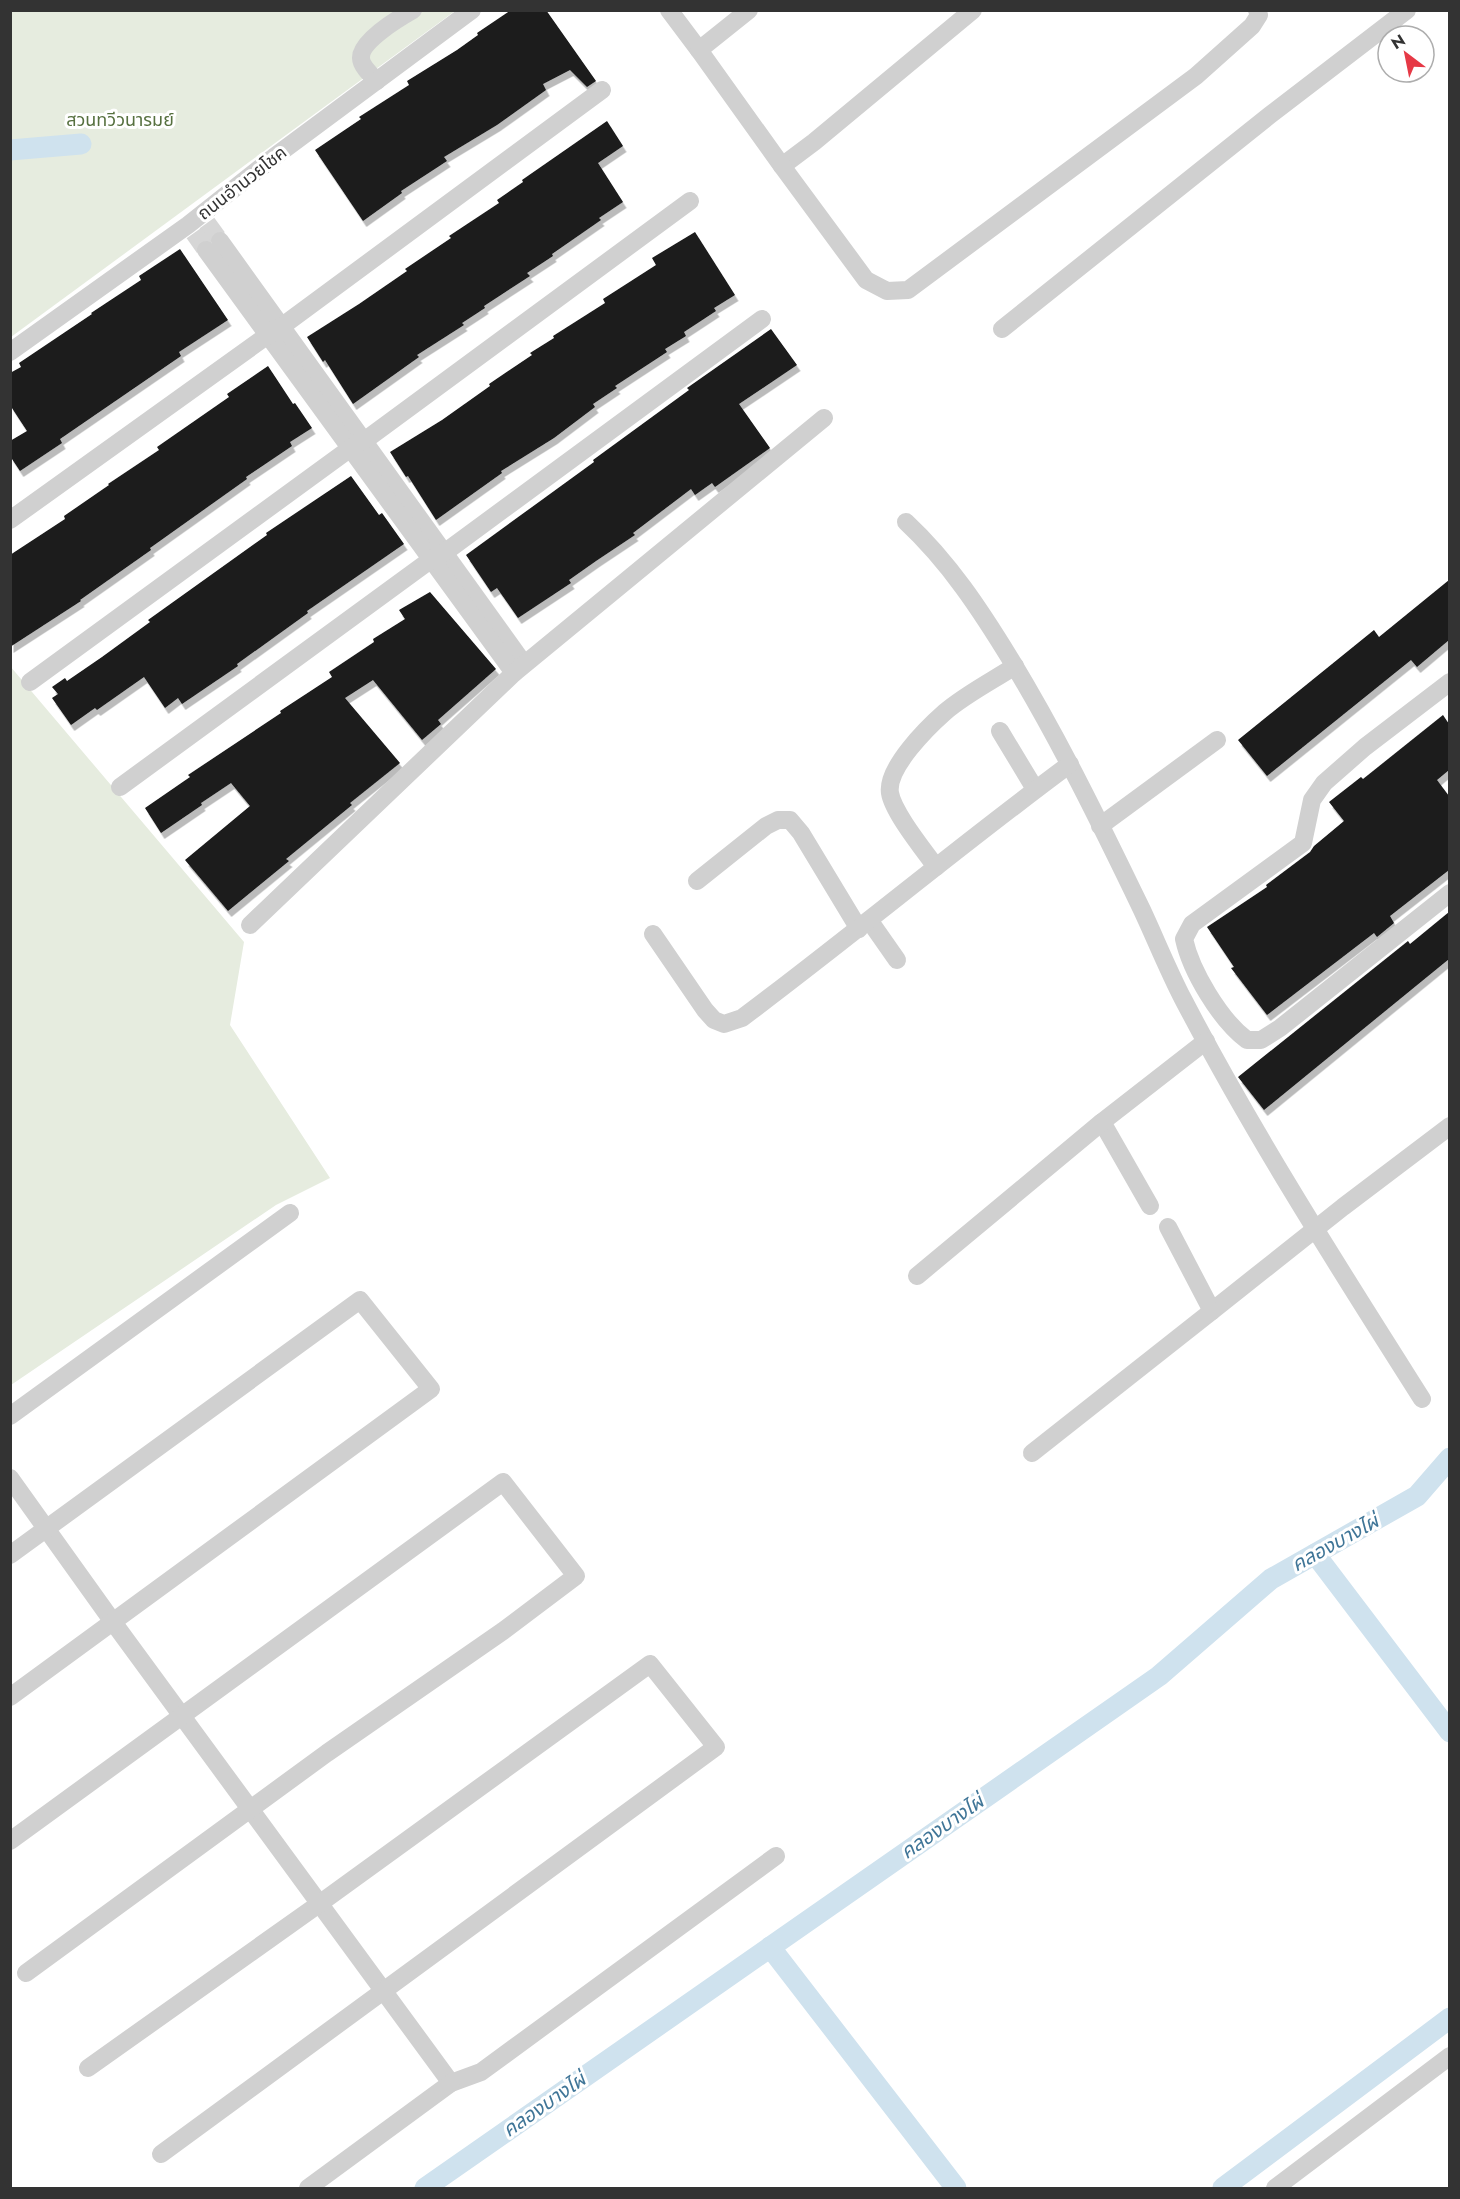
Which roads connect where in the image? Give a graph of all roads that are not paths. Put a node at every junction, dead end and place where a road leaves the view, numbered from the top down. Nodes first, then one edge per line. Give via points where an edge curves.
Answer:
1 (413, 10) edge
2 (472, 10) edge
3 (669, 10) edge
4 (748, 10) edge
5 (973, 10) edge
6 (1257, 10) edge
7 (1407, 10) edge
8 (699, 50) junction
9 (376, 81) junction
10 (602, 90) dead end
11 (782, 166) junction
12 (690, 201) dead end
13 (213, 246) tunnel mouth
14 (762, 319) dead end
15 (1002, 329) dead end
16 (275, 331) junction
17 (10, 352) edge
18 (824, 418) dead end
19 (357, 445) junction
20 (10, 520) edge
21 (906, 522) dead end
22 (438, 556) junction
23 (1015, 666) junction
24 (519, 668) junction
25 (30, 682) dead end
26 (1449, 682) edge
27 (1000, 731) dead end
28 (1217, 740) dead end
29 (1070, 764) junction
30 (120, 787) dead end
31 (1035, 789) junction
32 (1100, 826) junction
33 (936, 867) junction
34 (697, 881) dead end
35 (1449, 893) edge
36 (864, 924) junction
37 (250, 925) dead end
38 (653, 934) dead end
39 (897, 960) dead end
40 (1206, 1041) junction
41 (1102, 1122) junction
42 (1449, 1126) edge
43 (1150, 1206) dead end
44 (290, 1213) dead end
45 (1168, 1227) dead end
46 (1315, 1230) junction
47 (917, 1276) dead end
48 (1212, 1311) junction
49 (1422, 1399) dead end
50 (10, 1416) edge
51 (1032, 1452) dead end
52 (10, 1478) edge
53 (48, 1528) junction
54 (10, 1555) edge
55 (113, 1622) junction
56 (10, 1698) edge
57 (182, 1717) junction
58 (252, 1810) junction
59 (10, 1841) edge
60 (776, 1856) dead end
61 (319, 1904) junction
62 (26, 1973) dead end
63 (383, 1992) junction
64 (1449, 2056) edge
65 (88, 2068) dead end
66 (451, 2083) junction
67 (161, 2154) dead end
68 (308, 2188) edge
69 (1275, 2188) edge

1 - 9 street via 364,46 362,64
2 - 9 street, ถนนอำนวยโชค
3 - 8 street
4 - 8 street
5 - 11 street
6 - 11 street via 1259,15 1252,26 1196,76 908,290 887,291 866,280
7 - 15 street
8 - 11 street
9 - 17 street, ถนนอำนวยโชค via 274,157 198,224
10 - 16 street
12 - 19 street
13 - 16 street
14 - 22 street
16 - 19 street
16 - 20 street
18 - 24 street
19 - 22 street
19 - 25 street
21 - 23 street via 967,591
22 - 24 street
22 - 30 street
23 - 29 street
23 - 33 street via 946,711 918,739 890,781 894,806
24 - 37 street
26 - 35 street via 1324,783 1312,800 1302,843 1192,924 1184,939 1187,954 1237,1033 1247,1040 1261,1040
27 - 31 street
28 - 32 street
29 - 31 street
29 - 32 street
31 - 33 street
32 - 40 street
33 - 36 street
34 - 36 street via 766,826 790,820
36 - 38 street via 742,1018 724,1024 705,1010
36 - 39 street
40 - 41 street
40 - 46 street
41 - 43 street
41 - 47 street
42 - 46 street
44 - 50 street
45 - 48 street
46 - 48 street
46 - 49 street
48 - 51 street
52 - 53 street
53 - 54 street
53 - 55 street
53 - 55 street via 360,1300 431,1389
55 - 56 street
55 - 57 street
57 - 58 street
57 - 58 street via 503,1482 576,1576
57 - 59 street
58 - 61 street
58 - 62 street
60 - 66 street via 481,2072
61 - 63 street
61 - 63 street via 650,1664 716,1747
61 - 65 street
63 - 66 street
63 - 67 street
64 - 69 street
66 - 68 street

